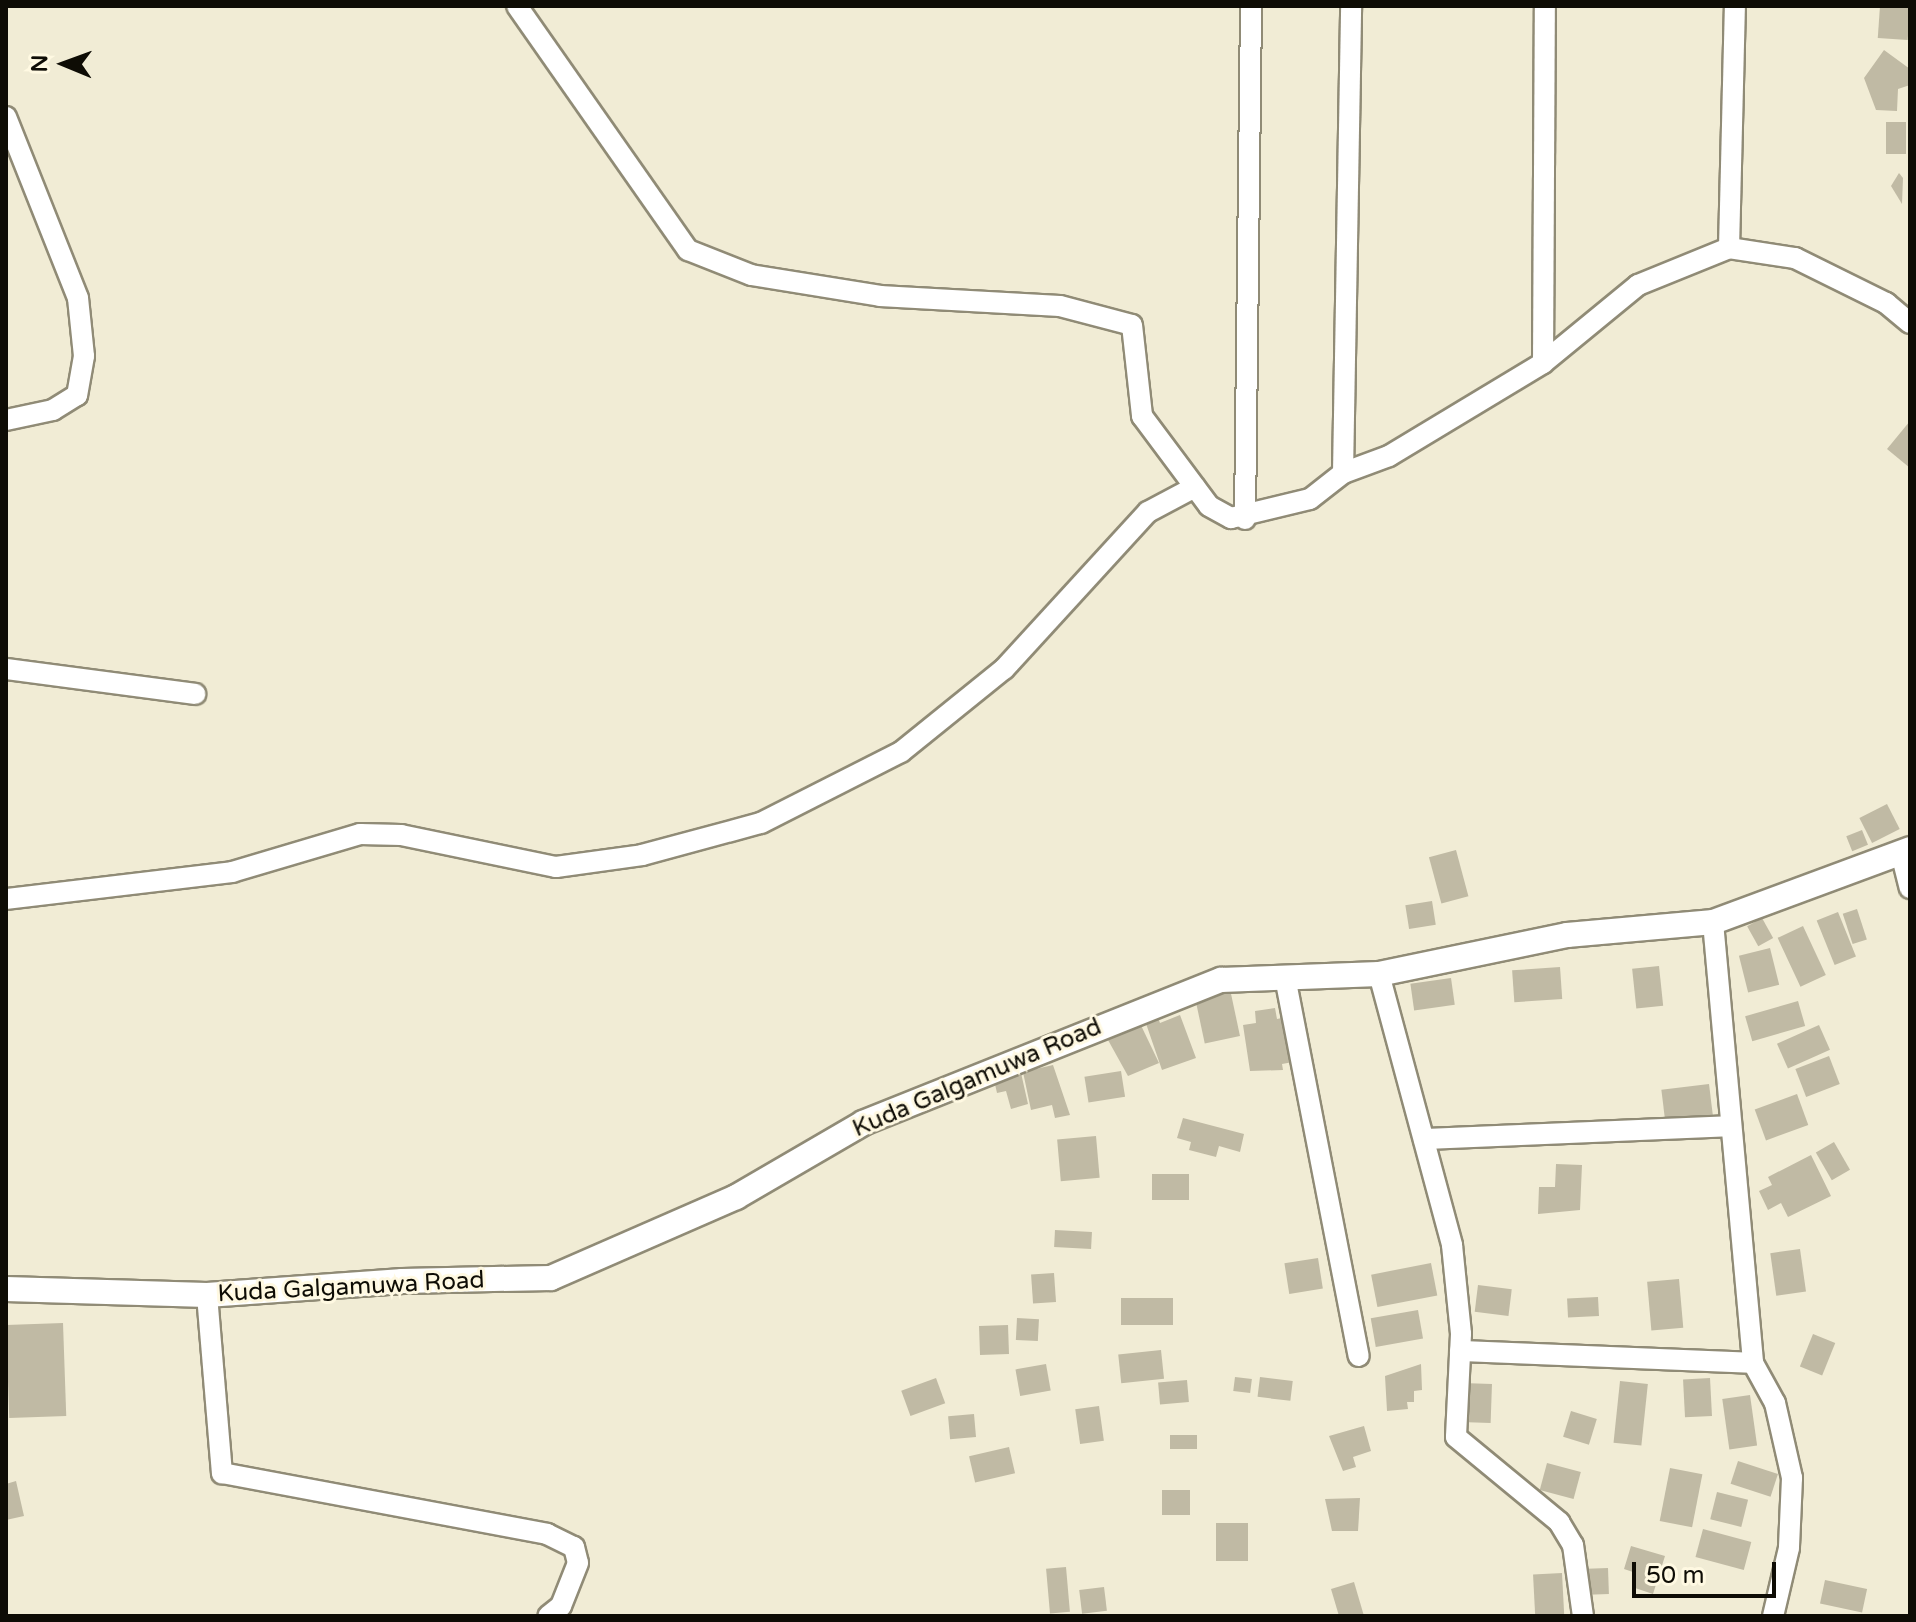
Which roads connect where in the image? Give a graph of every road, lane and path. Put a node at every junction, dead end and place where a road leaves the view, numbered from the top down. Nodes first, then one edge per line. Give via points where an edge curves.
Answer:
1 (517, 6) edge
2 (1251, 6) edge
3 (1351, 6) edge
4 (1545, 6) edge
5 (1735, 6) edge
6 (6, 117) edge
7 (1729, 248) junction
8 (1910, 323) edge
9 (1543, 363) junction
10 (6, 420) edge
11 (1343, 473) junction
12 (1195, 487) junction
13 (1245, 519) junction
14 (6, 669) edge
15 (195, 694) dead end
16 (1905, 851) edge
17 (1910, 888) edge
18 (6, 899) edge
19 (1713, 922) junction
20 (1379, 974) junction
21 (1285, 977) junction
22 (1730, 1126) junction
23 (1424, 1139) junction
24 (6, 1289) edge
25 (207, 1295) junction
26 (1460, 1351) junction
27 (1359, 1356) dead end
28 (1753, 1363) junction
29 (548, 1616) edge
30 (1583, 1616) edge
31 (1773, 1616) edge

1 - 12 street via 688,250 751,275 880,296 1060,306 1132,325 1142,416
2 - 13 street
3 - 11 street
4 - 9 street
5 - 7 street
6 - 10 street via 78,298 84,356 77,395 53,410
7 - 8 street via 1795,258 1886,303
7 - 9 street via 1638,285
9 - 11 street via 1389,456
11 - 13 street via 1310,499
12 - 13 street via 1209,506
12 - 18 street via 1148,512 1004,669 901,752 761,823 642,855 556,867 401,835 360,834 232,872
14 - 15 street
16 - 17 street
16 - 19 street, Kuda Galgamuwa Road
19 - 20 street, Kuda Galgamuwa Road via 1567,935
19 - 22 street
20 - 21 street, Kuda Galgamuwa Road
20 - 23 street
21 - 25 street, Kuda Galgamuwa Road via 1221,980 977,1073 863,1123 736,1197 551,1278
21 - 27 street
22 - 23 street
22 - 28 street
23 - 26 street via 1452,1245
24 - 25 street, Kuda Galgamuwa Road
25 - 29 street via 222,1473 547,1534 574,1547 578,1563 561,1606
26 - 28 street
26 - 30 street via 1456,1437 1559,1522 1573,1545
28 - 31 street via 1775,1403 1792,1478 1789,1548

